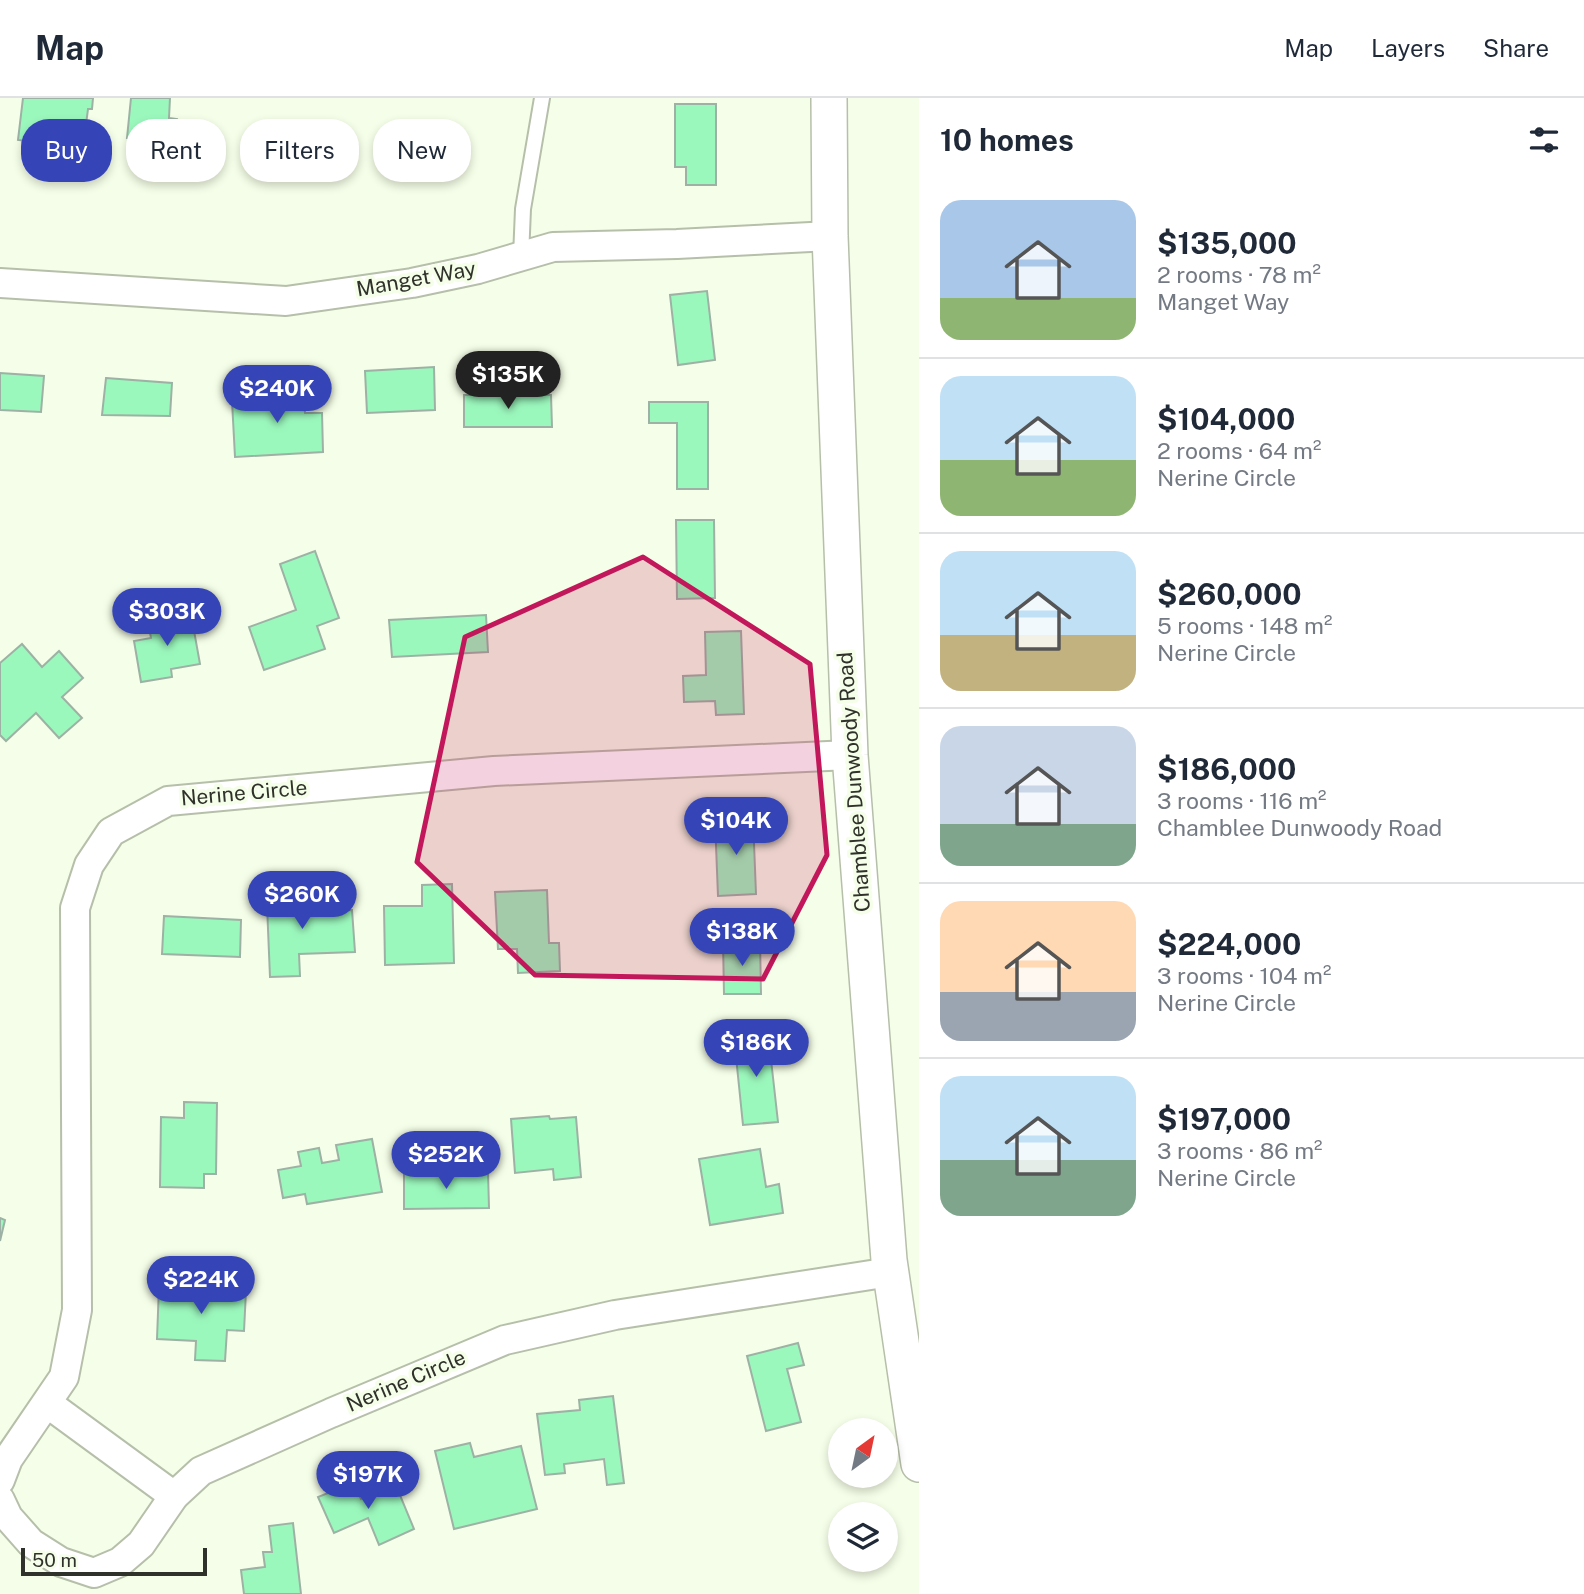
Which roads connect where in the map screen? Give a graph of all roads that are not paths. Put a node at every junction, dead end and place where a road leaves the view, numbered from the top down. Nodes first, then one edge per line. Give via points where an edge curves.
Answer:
1 (542, 98) edge
2 (829, 98) edge
3 (830, 236) junction
4 (521, 257) junction
5 (0, 282) edge
6 (850, 755) junction
7 (890, 1272) junction
8 (47, 1404) junction
9 (919, 1464) edge
10 (0, 1480) edge
11 (174, 1496) junction
12 (0, 1500) edge

1 - 4 lane via 523,209
2 - 3 street, Chamblee Dunwoody Road
3 - 4 street, Manget Way via 552,247
3 - 6 street, Chamblee Dunwoody Road
4 - 5 street, Manget Way via 412,283 286,301
6 - 7 street, Chamblee Dunwoody Road
6 - 8 street, Nerine Circle via 494,771 168,801 111,832 89,865 75,908 76,1310 64,1377
7 - 9 street, Chamblee Dunwoody Road
7 - 11 street, Nerine Circle via 615,1315 505,1340 201,1471
8 - 10 street, Nerine Circle via 8,1459
8 - 11 street
11 - 12 street, Nerine Circle via 141,1544 120,1562 94,1573 61,1562 32,1544 8,1517

